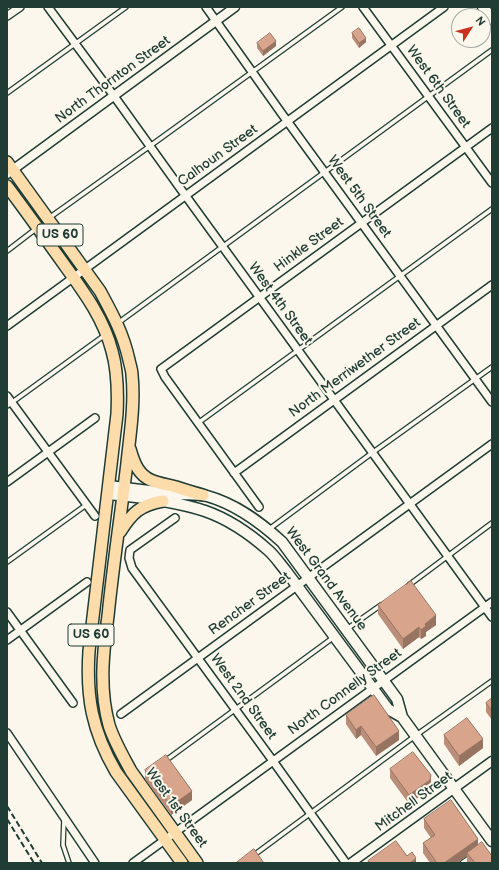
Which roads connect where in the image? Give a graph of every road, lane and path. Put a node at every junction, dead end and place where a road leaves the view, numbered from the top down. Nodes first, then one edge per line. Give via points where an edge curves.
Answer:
1 (20, 7) edge
2 (48, 7) edge
3 (126, 7) edge
4 (206, 7) edge
5 (235, 7) edge
6 (342, 7) edge
7 (363, 7) edge
8 (444, 7) edge
9 (483, 7) edge
10 (7, 16) edge
11 (492, 19) edge
12 (216, 20) junction
13 (75, 44) junction
14 (392, 46) junction
15 (492, 50) edge
16 (252, 72) junction
17 (7, 93) edge
18 (114, 96) junction
19 (428, 96) junction
20 (288, 121) junction
21 (492, 128) edge
22 (150, 146) junction
23 (466, 147) junction
24 (9, 169) edge
25 (324, 172) junction
26 (492, 183) edge
27 (7, 186) edge
28 (186, 196) junction
29 (492, 209) edge
30 (48, 219) junction
31 (362, 223) junction
32 (38, 228) junction
33 (223, 247) junction
34 (7, 251) edge
35 (84, 270) junction
36 (400, 276) junction
37 (73, 278) junction
38 (492, 285) edge
39 (260, 298) junction
40 (117, 323) junction
41 (7, 326) edge
42 (436, 326) junction
43 (106, 334) junction
44 (298, 351) junction
45 (492, 367) edge
46 (475, 379) junction
47 (334, 400) junction
48 (9, 401) edge
49 (492, 402) edge
50 (95, 418) dead end
51 (198, 423) junction
52 (492, 444) edge
53 (129, 447) junction
54 (48, 452) junction
55 (372, 452) junction
56 (234, 473) junction
57 (7, 482) edge
58 (109, 490) junction
59 (124, 492) junction
60 (203, 495) junction
61 (162, 501) junction
62 (410, 504) junction
63 (86, 505) junction
64 (259, 508) dead end
65 (95, 516) dead end
66 (175, 518) dead end
67 (492, 523) edge
68 (268, 530) junction
69 (118, 536) junction
70 (448, 556) junction
71 (7, 562) edge
72 (308, 577) junction
73 (87, 582) dead end
74 (297, 586) junction
75 (404, 588) edge
76 (385, 602) edge
77 (492, 602) edge
78 (485, 607) junction
79 (7, 612) edge
80 (492, 617) edge
81 (20, 630) junction
82 (346, 630) junction
83 (334, 636) junction
84 (7, 640) edge
85 (198, 658) junction
86 (383, 681) junction
87 (492, 681) edge
88 (373, 688) junction
89 (73, 703) dead end
90 (235, 708) junction
91 (121, 714) dead end
92 (402, 717) junction
93 (7, 733) edge
94 (415, 736) junction
95 (274, 761) junction
96 (492, 761) edge
97 (161, 764) edge
98 (454, 789) junction
99 (311, 813) junction
100 (64, 818) junction
101 (175, 832) junction
102 (165, 840) junction
103 (490, 842) edge
104 (475, 854) edge
105 (249, 858) edge
106 (69, 863) edge
107 (95, 863) edge
108 (133, 863) edge
109 (182, 863) edge
110 (197, 863) edge
111 (346, 863) edge
112 (351, 863) edge
113 (462, 863) edge

1 - 10 street
2 - 13 street, West 4th Street
3 - 13 lane
4 - 12 street, West 5th Street
5 - 12 street, North Thornton Street
6 - 16 lane
7 - 14 street, West 6th Street
8 - 14 street, Calhoun Street
9 - 11 main road
12 - 16 street, West 5th Street
12 - 18 street, North Thornton Street
13 - 17 lane
13 - 18 street, West 4th Street
14 - 19 street, West 6th Street
14 - 20 street, Calhoun Street
15 - 19 lane
16 - 20 street, West 5th Street
16 - 22 lane
18 - 22 street, West 4th Street
18 - 24 street, North Thornton Street
19 - 23 street, West 6th Street
19 - 25 lane
20 - 25 street, West 5th Street
20 - 28 street, Calhoun Street
21 - 23 street, Hinkle Street
22 - 28 street, West 4th Street
22 - 30 lane
23 - 26 street, West 6th Street
23 - 31 street, Hinkle Street
24 - 30 highway, US 60
25 - 31 street, West 5th Street
25 - 33 lane
27 - 32 highway, US 60
28 - 33 street, West 4th Street
28 - 35 street, Calhoun Street
29 - 36 lane
30 - 35 highway, US 60
31 - 36 street, West 5th Street
31 - 39 street, Hinkle Street
32 - 34 lane
32 - 37 highway, US 60
33 - 39 street, West 4th Street
33 - 40 lane
35 - 37 street, Calhoun Street
35 - 40 highway, US 60 via 100,291
36 - 42 street, West 5th Street
36 - 44 lane
37 - 41 street, Calhoun Street
37 - 43 highway, US 60 via 98,315
38 - 42 street, North Merriwether Street
39 - 44 street, West 4th Street
39 - 51 street, Hinkle Street via 162,369
40 - 53 highway, US 60 via 132,374
42 - 46 street, West 5th Street
42 - 47 street, North Merriwether Street
43 - 48 lane
43 - 58 highway, US 60 via 112,350 118,392
44 - 47 street, West 4th Street
44 - 51 lane
45 - 46 lane
46 - 49 street, West 5th Street
46 - 55 lane
47 - 55 street, West 4th Street
47 - 56 street, North Merriwether Street
48 - 54 street
50 - 54 street
51 - 56 street
52 - 62 street, Rencher Street
53 - 59 highway, US 60
53 - 60 highway via 138,469 148,479 158,484
54 - 57 street
54 - 63 street
55 - 62 street, West 4th Street
55 - 68 lane
56 - 64 street
58 - 59 main road, West Grand Avenue
58 - 102 highway, West 1st Street / US 60 via 89,651 90,705 96,730 116,772
59 - 60 main road, West Grand Avenue
59 - 61 main road, West Grand Avenue
59 - 69 highway, US 60
60 - 68 main road, West Grand Avenue via 227,503 252,517
61 - 69 highway via 148,504 134,514
61 - 74 main road, West Grand Avenue via 206,511 232,523 269,551
62 - 70 street, West 4th Street
62 - 72 street, Rencher Street
63 - 65 street
63 - 71 lane
66 - 85 street, West 2nd Street via 130,550 129,558 132,568
67 - 70 lane
68 - 72 main road, West Grand Avenue via 282,542
69 - 101 highway, West 1st Street / US 60 via 102,673 109,725 131,771 140,779
70 - 75 lane
70 - 78 street, West 4th Street
72 - 74 street, Rencher Street
72 - 82 main road, West Grand Avenue
73 - 81 street
74 - 83 main road, West Grand Avenue
74 - 85 street, Rencher Street
76 - 82 lane
77 - 78 street, North Connelly Street
78 - 80 street, West 4th Street
78 - 86 street, North Connelly Street
79 - 81 street
81 - 84 street
81 - 89 street
82 - 86 main road, West Grand Avenue
83 - 88 main road, West Grand Avenue
83 - 90 lane
85 - 90 street, West 2nd Street
85 - 91 street, Rencher Street
86 - 88 street, North Connelly Street
86 - 92 main road, West Grand Avenue via 397,699
87 - 94 lane
88 - 92 main road, West Grand Avenue via 388,709
88 - 95 street, North Connelly Street
90 - 95 street, West 2nd Street
90 - 97 lane
92 - 94 main road, West Grand Avenue
93 - 100 street
94 - 98 main road, West Grand Avenue
94 - 99 lane
95 - 99 street, West 2nd Street
95 - 101 street, North Connelly Street
96 - 98 street, Mitchell Street
98 - 103 main road, West Grand Avenue
98 - 112 street, Mitchell Street
99 - 105 lane
99 - 111 street, West 2nd Street
100 - 106 lane via 63,845
100 - 107 street
101 - 102 street, North Connelly Street
101 - 110 highway, West 1st Street / US 60
102 - 108 street, North Connelly Street
102 - 109 highway, West 1st Street / US 60
104 - 113 lane

